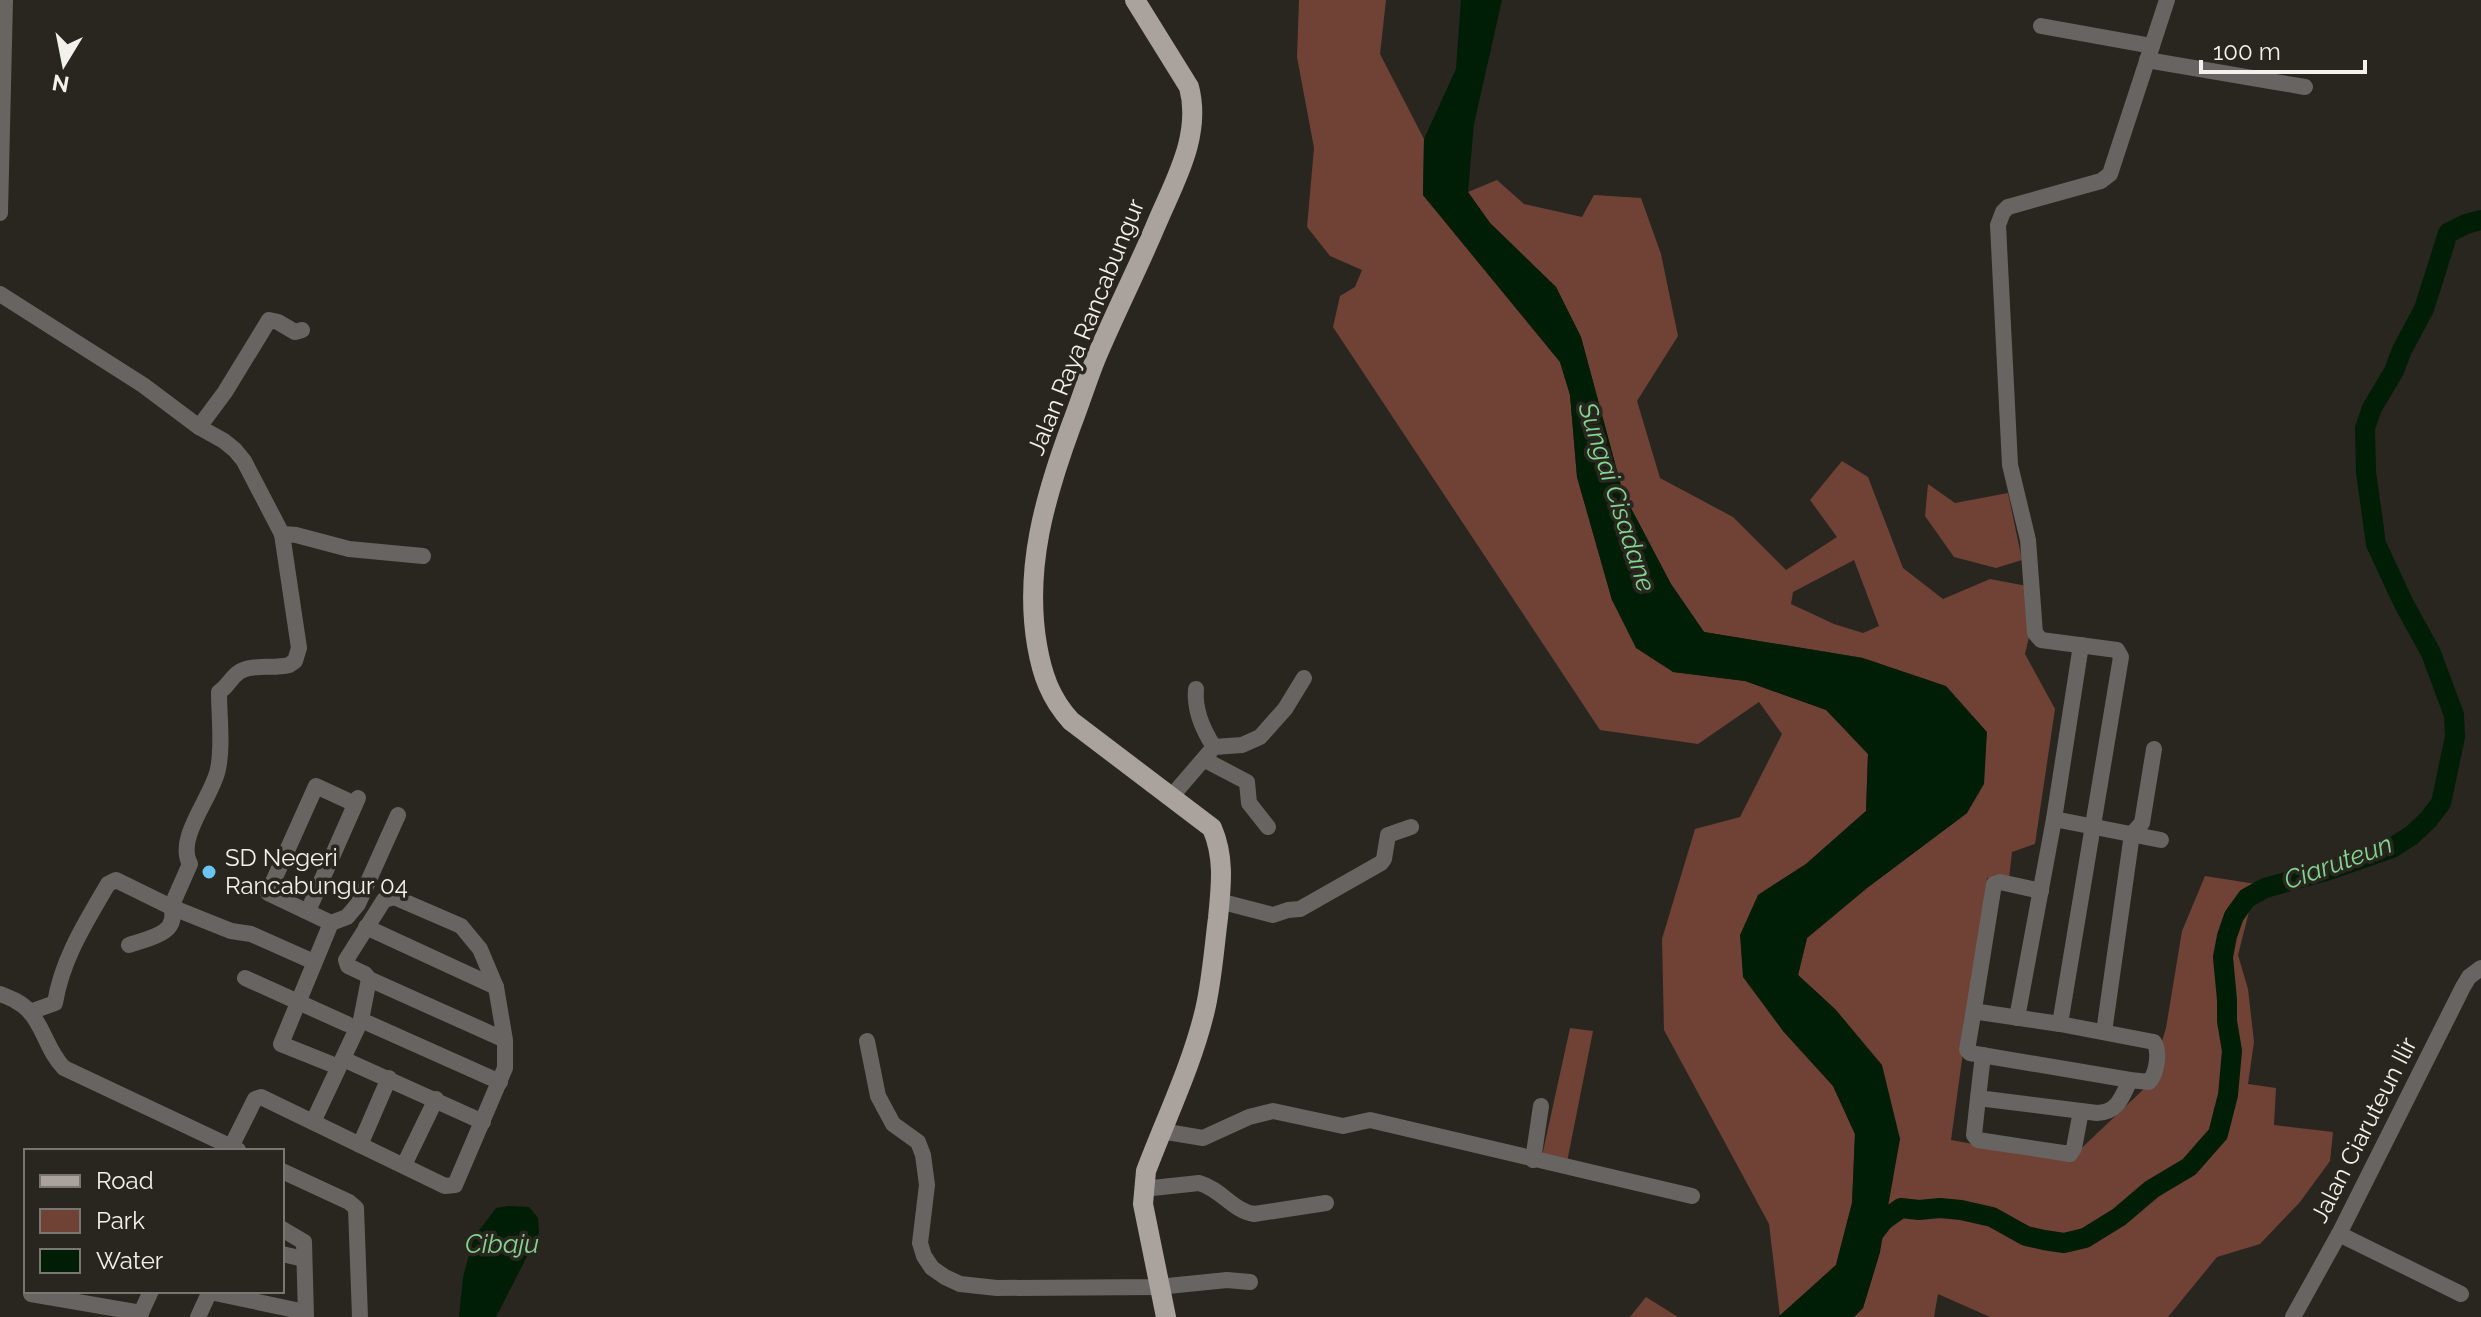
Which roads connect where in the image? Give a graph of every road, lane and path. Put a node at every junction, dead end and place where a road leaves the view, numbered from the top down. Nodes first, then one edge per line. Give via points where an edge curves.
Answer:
1 (5, 0) edge
2 (1135, 0) edge
3 (2167, 0) edge
4 (2041, 26) dead end
5 (2149, 53) junction
6 (2305, 87) dead end
7 (0, 213) edge
8 (0, 294) edge
9 (302, 330) dead end
10 (199, 427) junction
11 (282, 534) junction
12 (423, 556) dead end
13 (2081, 645) junction
14 (1304, 678) dead end
15 (1196, 689) dead end
16 (2154, 749) dead end
17 (1209, 754) junction
18 (1171, 797) junction
19 (398, 815) dead end
20 (2054, 819) junction
21 (1268, 827) dead end
22 (1411, 827) dead end
23 (2093, 827) junction
24 (2132, 834) junction
25 (2161, 840) dead end
26 (2041, 891) junction
27 (1219, 901) junction
28 (171, 907) junction
29 (308, 911) junction
30 (331, 923) junction
31 (366, 927) junction
32 (129, 945) dead end
33 (314, 962) junction
34 (2481, 968) edge
35 (245, 978) dead end
36 (369, 979) junction
37 (496, 987) junction
38 (0, 994) edge
39 (298, 1003) junction
40 (30, 1012) junction
41 (1973, 1015) junction
42 (2017, 1018) junction
43 (354, 1022) junction
44 (2060, 1024) junction
45 (2104, 1032) junction
46 (505, 1040) junction
47 (867, 1041) dead end
48 (1983, 1055) junction
49 (337, 1062) junction
50 (389, 1078) junction
51 (2130, 1080) junction
52 (500, 1082) junction
53 (1978, 1098) junction
54 (436, 1099) junction
55 (1541, 1106) dead end
56 (2081, 1111) junction
57 (313, 1122) junction
58 (483, 1122) junction
59 (1161, 1131) junction
60 (360, 1145) junction
61 (226, 1148) edge
62 (1533, 1160) junction
63 (404, 1165) junction
64 (284, 1172) edge
65 (1143, 1189) junction
66 (1692, 1196) dead end
67 (1326, 1203) dead end
68 (284, 1230) edge
69 (2339, 1234) junction
70 (284, 1254) edge
71 (304, 1259) junction
72 (1250, 1282) dead end
73 (1158, 1287) junction
74 (150, 1293) edge
75 (210, 1293) edge
76 (214, 1293) edge
77 (31, 1294) dead end
78 (2461, 1294) dead end
79 (306, 1314) edge
80 (140, 1315) edge
81 (198, 1317) edge
82 (360, 1317) edge
83 (1166, 1317) edge
84 (2293, 1317) edge

1 - 7 street
2 - 18 main road, Jalan Raya Rancabungur via 1189,87 1192,129 1055,469 1038,536 1032,591 1041,663 1061,710
3 - 5 street
4 - 5 street
5 - 6 street
5 - 13 street via 2107,178 2008,207 1998,225 2010,465 2028,540 2035,633 2041,640
8 - 10 street
9 - 10 street via 269,320
10 - 11 street via 244,461
11 - 12 street via 349,549
11 - 28 street via 299,648 289,665 242,670 219,692 219,768 188,836 185,855 190,864
13 - 20 street
13 - 23 street via 2117,650 2121,657
14 - 17 street via 1260,737
15 - 17 street
16 - 24 street via 2142,823
17 - 18 street
17 - 21 street via 1247,782 1249,803
18 - 27 main road, Jalan Raya Rancabungur via 1212,828 1221,862
19 - 30 street via 358,904 347,917
20 - 23 street
20 - 26 street
22 - 27 street via 1388,835 1381,863 1300,909 1273,915
23 - 24 street
23 - 44 street
24 - 25 street
24 - 45 street
26 - 41 street via 1994,884
26 - 42 street
27 - 59 main road, Jalan Raya Rancabungur via 1205,1011
28 - 32 street via 170,928
28 - 33 street
28 - 40 street via 116,880 108,884 71,948 55,1003
29 - 29 street via 357,801 316,786 268,893
29 - 30 street
30 - 33 street
31 - 36 street via 346,960
31 - 37 street
31 - 37 street via 384,900 394,897 461,926 480,949
33 - 39 street
34 - 69 street, Jalan Ciaruteun Ilir via 2463,987
35 - 39 street
36 - 43 street
36 - 46 street
37 - 46 street
38 - 40 street
39 - 43 street
39 - 49 street via 281,1044
40 - 61 street via 53,1058 64,1068
41 - 42 street
41 - 48 street via 1967,1050
42 - 44 street
43 - 49 street
43 - 52 street
44 - 45 street
45 - 51 street via 2156,1045 2153,1078
46 - 52 street
47 - 73 street via 878,1096 893,1124 918,1142 923,1155 927,1185 920,1243 932,1268 976,1287
48 - 51 street
48 - 53 street
49 - 50 street
49 - 57 street
50 - 54 street
50 - 60 street
51 - 56 street via 2115,1108 2107,1113
52 - 58 street
53 - 56 street
53 - 56 street via 1978,1140 2070,1154
54 - 58 street
54 - 63 street
55 - 62 street
57 - 60 street
57 - 61 street via 261,1097
58 - 63 street via 455,1185 445,1186
59 - 62 street via 1203,1138 1273,1111 1343,1126 1370,1120
59 - 65 main road, Jalan Raya Rancabungur
60 - 63 street
62 - 66 street
64 - 82 street via 356,1208
65 - 67 street via 1199,1183 1254,1214
65 - 73 main road, Jalan Raya Rancabungur
68 - 71 street via 304,1242
69 - 78 street
69 - 84 street, Jalan Ciaruteun Ilir
70 - 71 street
71 - 79 street
72 - 73 street
73 - 83 main road, Jalan Raya Rancabungur
74 - 80 street
75 - 81 street
76 - 79 street
77 - 80 street

